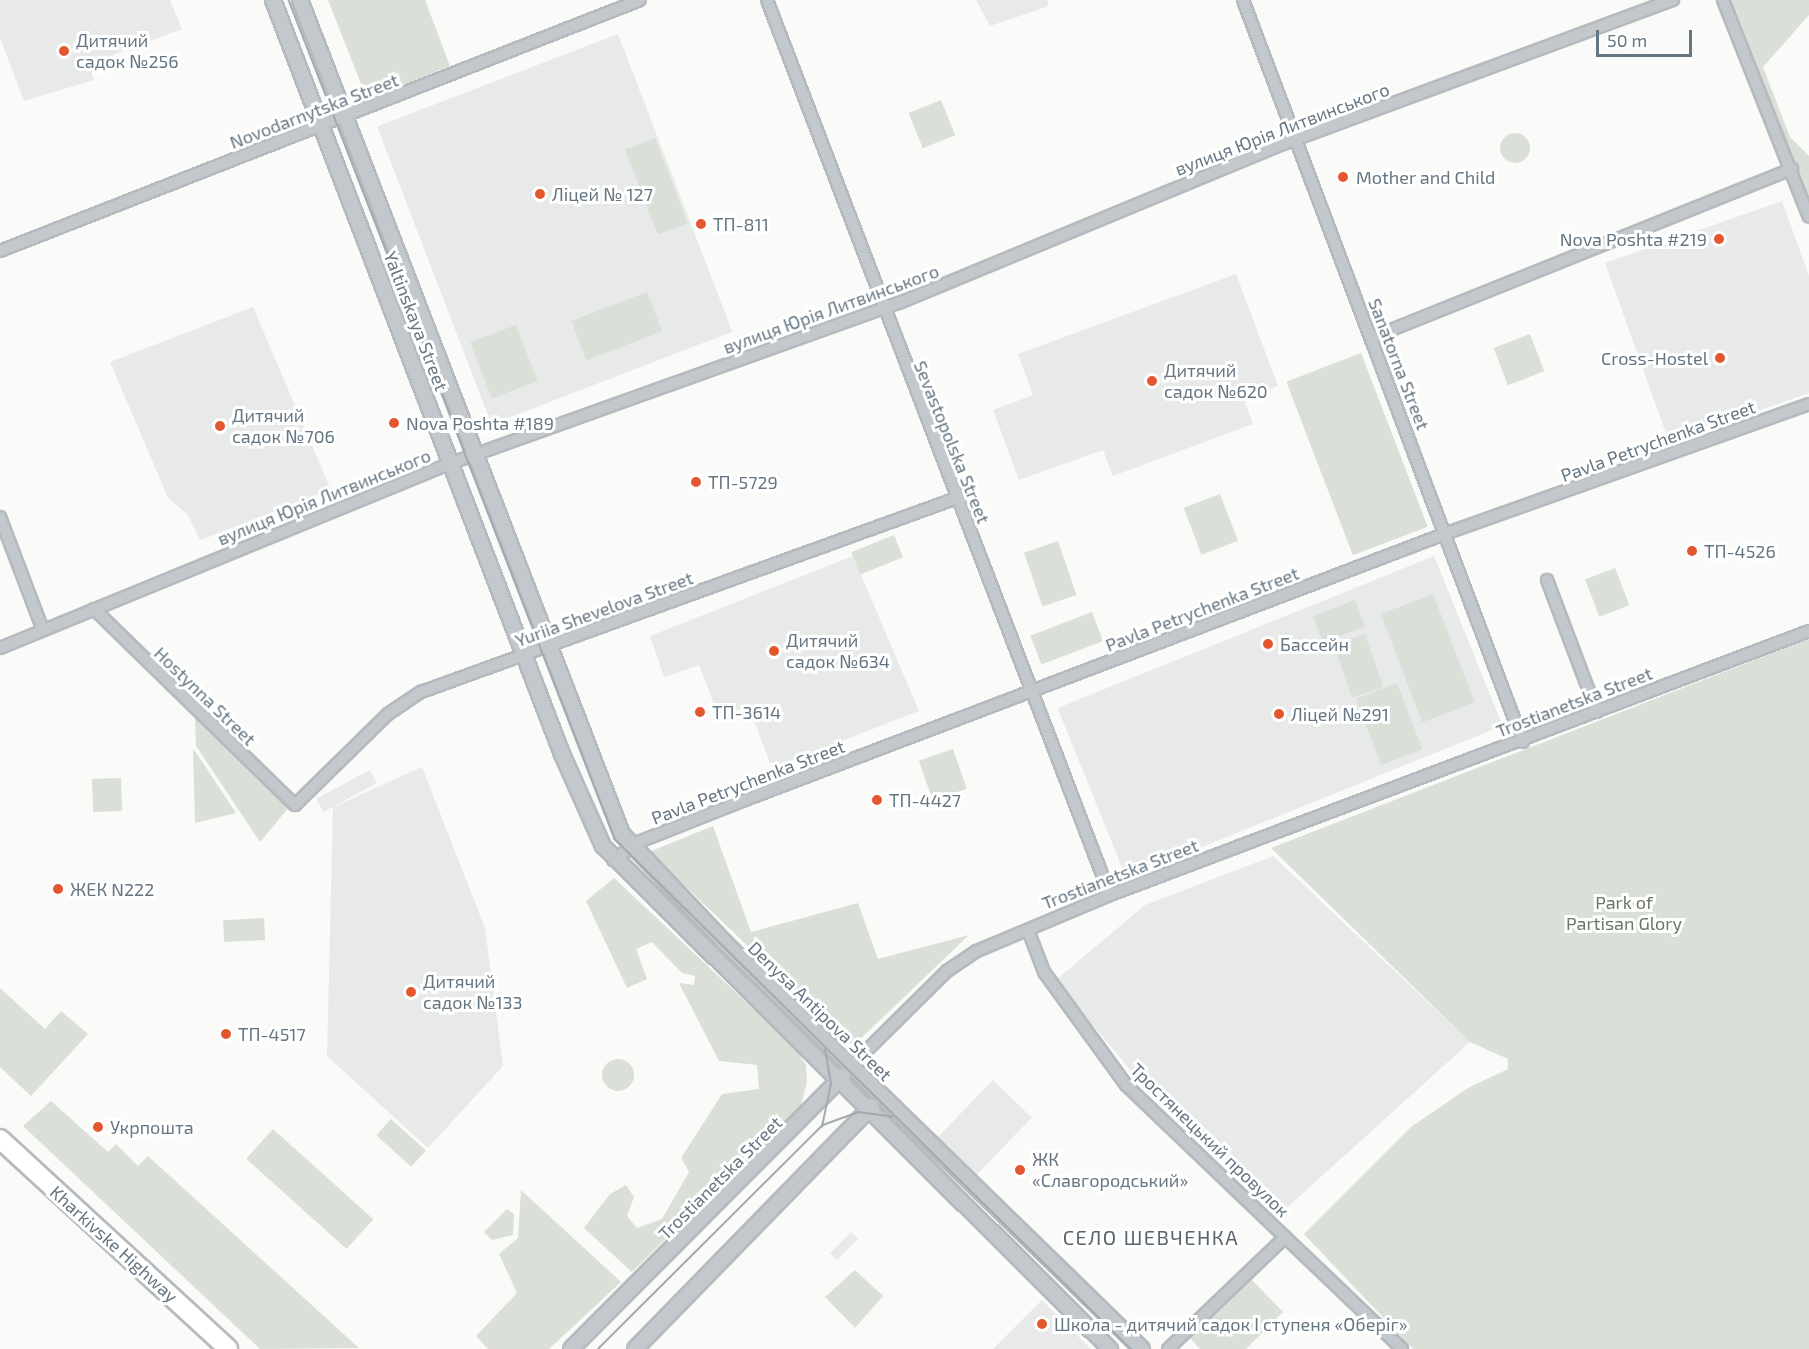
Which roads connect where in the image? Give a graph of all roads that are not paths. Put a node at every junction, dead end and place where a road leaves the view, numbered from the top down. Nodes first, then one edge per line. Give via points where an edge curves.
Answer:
1 (273, 0) edge
2 (300, 0) edge
3 (639, 0) edge
4 (767, 0) edge
5 (1242, 0) edge
6 (1673, 0) edge
7 (1723, 0) edge
8 (345, 116) junction
9 (321, 126) junction
10 (1294, 140) junction
11 (1791, 169) junction
12 (1809, 217) edge
13 (0, 251) edge
14 (882, 309) junction
15 (1371, 338) junction
16 (1809, 404) edge
17 (475, 455) junction
18 (452, 463) junction
19 (957, 498) junction
20 (0, 517) edge
21 (1448, 533) junction
22 (1546, 580) dead end
23 (94, 609) junction
24 (43, 630) junction
25 (1809, 631) edge
26 (549, 647) junction
27 (0, 648) edge
28 (525, 656) junction
29 (1033, 691) junction
30 (1598, 712) junction
31 (1523, 742) junction
32 (295, 805) joint
33 (631, 847) junction
34 (613, 860) junction
35 (1110, 895) junction
36 (1028, 930) junction
37 (851, 1066) junction
38 (838, 1082) junction
39 (881, 1095) junction
40 (867, 1111) junction
41 (0, 1139) edge
42 (1286, 1237) junction
43 (228, 1349) edge
44 (571, 1349) edge
45 (635, 1349) edge
46 (1110, 1349) edge
47 (1142, 1349) edge
48 (1168, 1349) edge
49 (1402, 1349) edge

1 - 9 street, Yaltinskaya Street
2 - 8 street, Yaltinskaya Street
3 - 8 street, Novodarnytska Street
4 - 14 street, Sevastopolska Street
5 - 10 street, Sanatorna Street
6 - 10 street, вулиця Юрія Литвинського
7 - 11 street
8 - 9 street, Novodarnytska Street
8 - 17 street, Yaltinskaya Street
9 - 13 street, Novodarnytska Street
9 - 18 street, Yaltinskaya Street
10 - 14 street, вулиця Юрія Литвинського
10 - 15 street, Sanatorna Street
11 - 12 street
11 - 15 street
14 - 17 street, вулиця Юрія Литвинського
14 - 19 street, Sevastopolska Street
15 - 21 street, Sanatorna Street
16 - 21 street, Pavla Petrychenka Street
17 - 18 street, вулиця Юрія Литвинського
17 - 26 street, Yaltinskaya Street
18 - 23 street, вулиця Юрія Литвинського
18 - 28 street, Yaltinskaya Street
19 - 26 street, Yuriia Shevelova Street
19 - 29 street, Sevastopolska Street
20 - 24 street
21 - 29 street, Pavla Petrychenka Street
21 - 31 street, Sanatorna Street
22 - 30 street
23 - 24 street, вулиця Юрія Литвинського
23 - 32 street, Hostynna Street
24 - 27 street, вулиця Юрія Литвинського
25 - 30 street, Trostianetska Street
26 - 28 street, Yuriia Shevelova Street
26 - 33 street, Denysa Antipova Street
28 - 32 street, Yuriia Shevelova Street via 413,697 388,714
28 - 34 street, Denysa Antipova Street via 593,827
29 - 33 street, Pavla Petrychenka Street
29 - 35 street, Sevastopolska Street
30 - 31 street, Trostianetska Street
31 - 35 street, Trostianetska Street
33 - 34 street, Pavla Petrychenka Street
33 - 37 street, Denysa Antipova Street
34 - 38 street, Denysa Antipova Street
35 - 36 street, Trostianetska Street
36 - 37 street, Trostianetska Street via 947,971
36 - 42 street, Тростянецький провулок via 1044,972 1126,1085
37 - 38 street, Trostianetska Street
37 - 39 street, Denysa Antipova Street
38 - 40 street, Denysa Antipova Street
38 - 44 street, Trostianetska Street
39 - 40 street
39 - 47 street, Denysa Antipova Street
40 - 45 street
40 - 46 street, Denysa Antipova Street
41 - 43 main road, Kharkivske Highway
42 - 48 street
42 - 49 street, Тростянецький провулок

